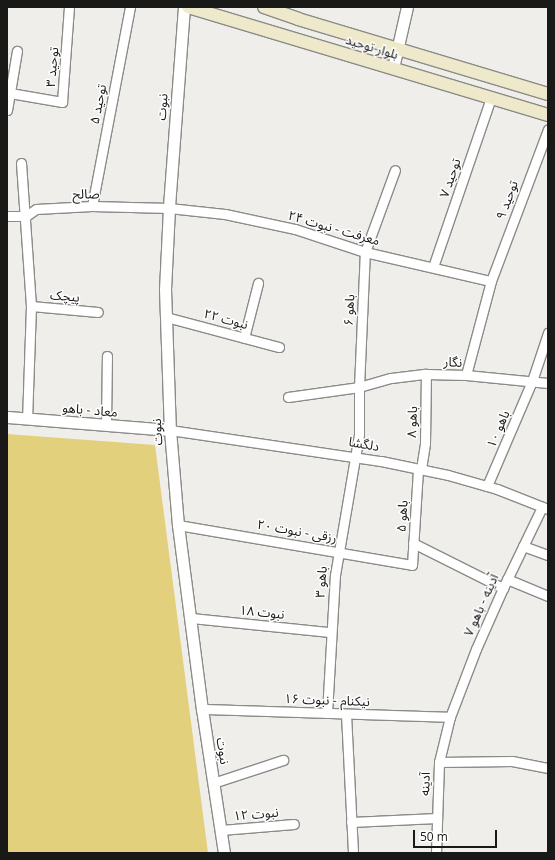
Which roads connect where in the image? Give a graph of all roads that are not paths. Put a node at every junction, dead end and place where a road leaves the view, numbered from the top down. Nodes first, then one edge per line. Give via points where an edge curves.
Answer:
1 (69, 7) edge
2 (130, 7) edge
3 (184, 7) edge
4 (188, 7) edge
5 (264, 7) edge
6 (407, 7) edge
7 (398, 48) junction
8 (17, 51) dead end
9 (393, 68) junction
10 (10, 93) junction
11 (548, 94) edge
12 (491, 98) junction
13 (7, 110) edge
14 (548, 115) edge
15 (548, 128) edge
16 (21, 163) dead end
17 (395, 170) dead end
18 (92, 206) junction
19 (168, 208) junction
20 (7, 216) edge
21 (26, 216) junction
22 (365, 252) junction
23 (433, 267) junction
24 (491, 281) junction
25 (258, 283) dead end
26 (31, 306) junction
27 (98, 312) dead end
28 (166, 317) junction
29 (548, 333) edge
30 (244, 338) junction
31 (279, 347) dead end
32 (107, 356) dead end
33 (426, 374) junction
34 (466, 376) junction
35 (532, 381) junction
36 (548, 383) edge
37 (359, 387) junction
38 (288, 397) dead end
39 (7, 417) edge
40 (27, 418) junction
41 (106, 425) junction
42 (170, 430) junction
43 (356, 456) junction
44 (420, 469) junction
45 (487, 486) junction
46 (545, 508) edge
47 (178, 525) junction
48 (413, 543) junction
49 (523, 546) junction
50 (338, 551) junction
51 (548, 556) edge
52 (412, 565) joint
53 (507, 579) junction
54 (503, 588) junction
55 (548, 596) edge
56 (191, 618) junction
57 (330, 632) junction
58 (202, 709) junction
59 (327, 713) junction
60 (346, 714) junction
61 (450, 717) junction
62 (283, 760) dead end
63 (439, 762) junction
64 (548, 768) edge
65 (213, 783) junction
66 (437, 818) junction
67 (351, 822) junction
68 (294, 824) dead end
69 (220, 830) junction
70 (224, 853) edge
71 (353, 853) edge
72 (436, 853) edge

1 - 10 street, توحید ۳ via 62,102
2 - 18 street, توحید ۵
3 - 19 street, نبوت
4 - 9 main road, بلوار توحید
5 - 7 main road, بلوار توحید
6 - 7 street
7 - 9 street
7 - 11 main road, بلوار توحید
8 - 10 street
9 - 12 main road, بلوار توحید
10 - 13 street
12 - 14 main road, بلوار توحید
12 - 23 street, توحید ۷
15 - 24 street, توحید ۹
16 - 21 street
17 - 22 street, باهو ۶
18 - 19 street, صالح
18 - 21 street, صالح via 36,209
19 - 22 street, معرفت - نبوت ۲۴ via 225,214 295,229
19 - 28 street, نبوت
20 - 21 street, صالح
21 - 26 street
22 - 23 street, معرفت - نبوت ۲۴
22 - 37 street, باهو ۶
23 - 24 street, معرفت - نبوت ۲۴
24 - 34 street, توحید ۹
25 - 30 street
26 - 27 street, پیچک
26 - 40 street
28 - 30 street, نبوت ۲۲
28 - 42 street, نبوت
29 - 35 street, باهو ۱۰
30 - 31 street, نبوت ۲۲
32 - 41 street
33 - 34 street, نگار
33 - 37 street, نگار via 391,378
33 - 44 street, باهو ۸ via 425,443
34 - 35 street, نگار
35 - 36 street, نگار
35 - 45 street, باهو ۱۰
37 - 38 street, نگار
37 - 43 street, باهو ۶
39 - 40 street, معاد - باهو
40 - 41 street, معاد - باهو
41 - 42 street, معاد - باهو
42 - 43 street, دلگشا
42 - 47 street, نبوت
43 - 44 street, دلگشا
43 - 50 street, باهو ۳
44 - 45 street, دلگشا
44 - 48 street, باهو ۵
45 - 46 street, دلگشا
46 - 49 street, آدینه - باهو ۷
47 - 50 street, رزقی - نبوت ۲۰
47 - 56 street, نبوت
48 - 52 street, باهو ۵
48 - 54 street
49 - 51 street
49 - 53 street, آدینه - باهو ۷
50 - 52 street, رزقی - نبوت ۲۰
50 - 57 street, باهو ۳
53 - 54 street, آدینه - باهو ۷
53 - 55 street
54 - 61 street, آدینه - باهو ۷
56 - 57 street, نبوت ۱۸
56 - 58 street, نبوت
57 - 59 street, باهو ۳
58 - 59 street, نیکنام - نبوت ۱۶
58 - 65 street, نبوت
59 - 60 street, نیکنام - نبوت ۱۶
60 - 61 street, نیکنام - نبوت ۱۶
60 - 67 street
61 - 63 street, آدینه
62 - 65 street
63 - 64 street via 512,761
63 - 66 street, آدینه
65 - 69 street, نبوت
66 - 67 street
66 - 72 street, آدینه
67 - 71 street
68 - 69 street, نبوت ۱۲
69 - 70 street, نبوت

